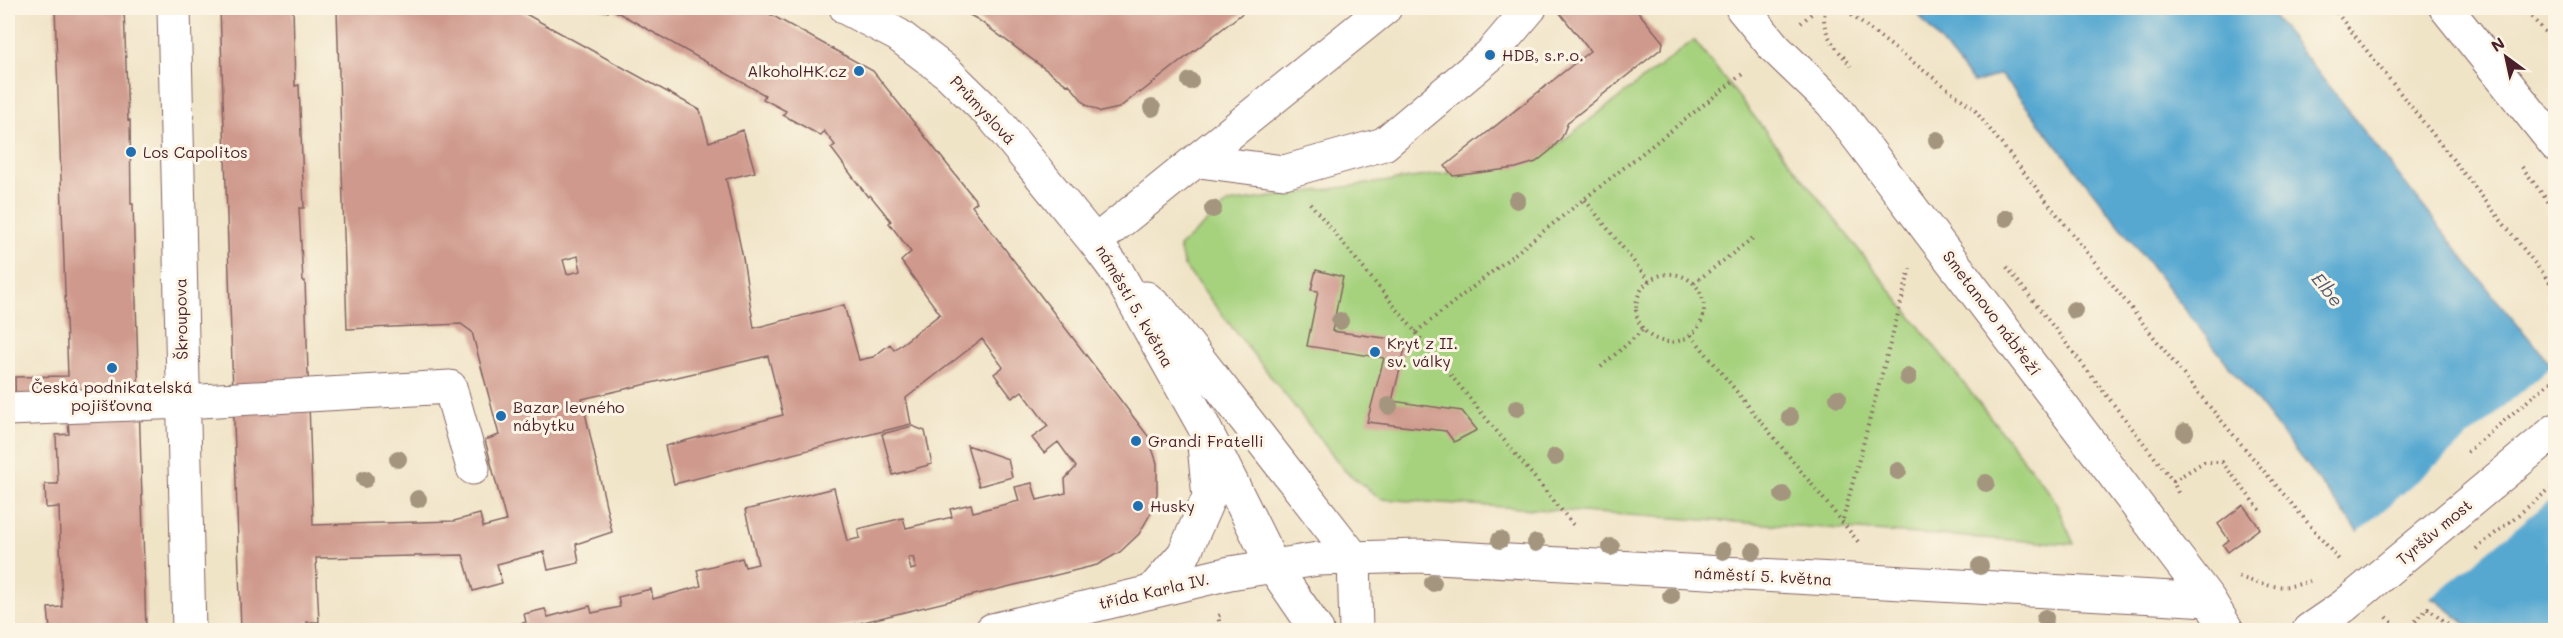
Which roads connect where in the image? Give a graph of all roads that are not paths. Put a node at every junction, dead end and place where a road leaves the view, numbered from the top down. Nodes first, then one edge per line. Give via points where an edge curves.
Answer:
1 (174, 8) edge
2 (846, 8) edge
3 (1385, 8) edge
4 (1530, 8) edge
5 (1742, 8) edge
6 (2446, 8) edge
7 (2556, 145) edge
8 (1199, 160) junction
9 (1095, 242) junction
10 (1118, 273) junction
11 (183, 402) junction
12 (8, 409) edge
13 (1203, 425) junction
14 (2556, 430) edge
15 (473, 468) dead end
16 (1354, 558) junction
17 (1317, 559) joint
18 (1273, 566) junction
19 (1153, 590) junction
20 (2209, 600) junction
21 (189, 630) edge
22 (992, 630) edge
23 (1317, 630) edge
24 (1356, 630) edge
25 (2227, 630) edge
26 (2310, 630) edge

1 - 11 street, Škroupova
2 - 9 street, Průmyslová via 898,35 948,73 994,118
3 - 8 street, náměstí 5. května
4 - 8 street via 1490,55 1384,144 1284,172
5 - 20 street, Smetanovo nábřeží via 1775,48 1832,103
6 - 7 street
8 - 9 street, náměstí 5. května
9 - 10 street, náměstí 5. května
10 - 13 street, náměstí 5. května
10 - 16 street, náměstí 5. května via 1161,311
11 - 12 street
11 - 15 street via 450,387
11 - 21 street, Škroupova
13 - 18 street, náměstí 5. května
13 - 19 street via 1209,497 1184,554
14 - 26 street, Tyršův most, bridge
16 - 17 street, náměstí 5. května
16 - 20 street, náměstí 5. května via 1419,556
16 - 24 street
17 - 18 street, třída Karla IV.
18 - 19 street, třída Karla IV.
18 - 23 street, náměstí 5. května
19 - 22 street, třída Karla IV.
20 - 25 street, Smetanovo nábřeží

